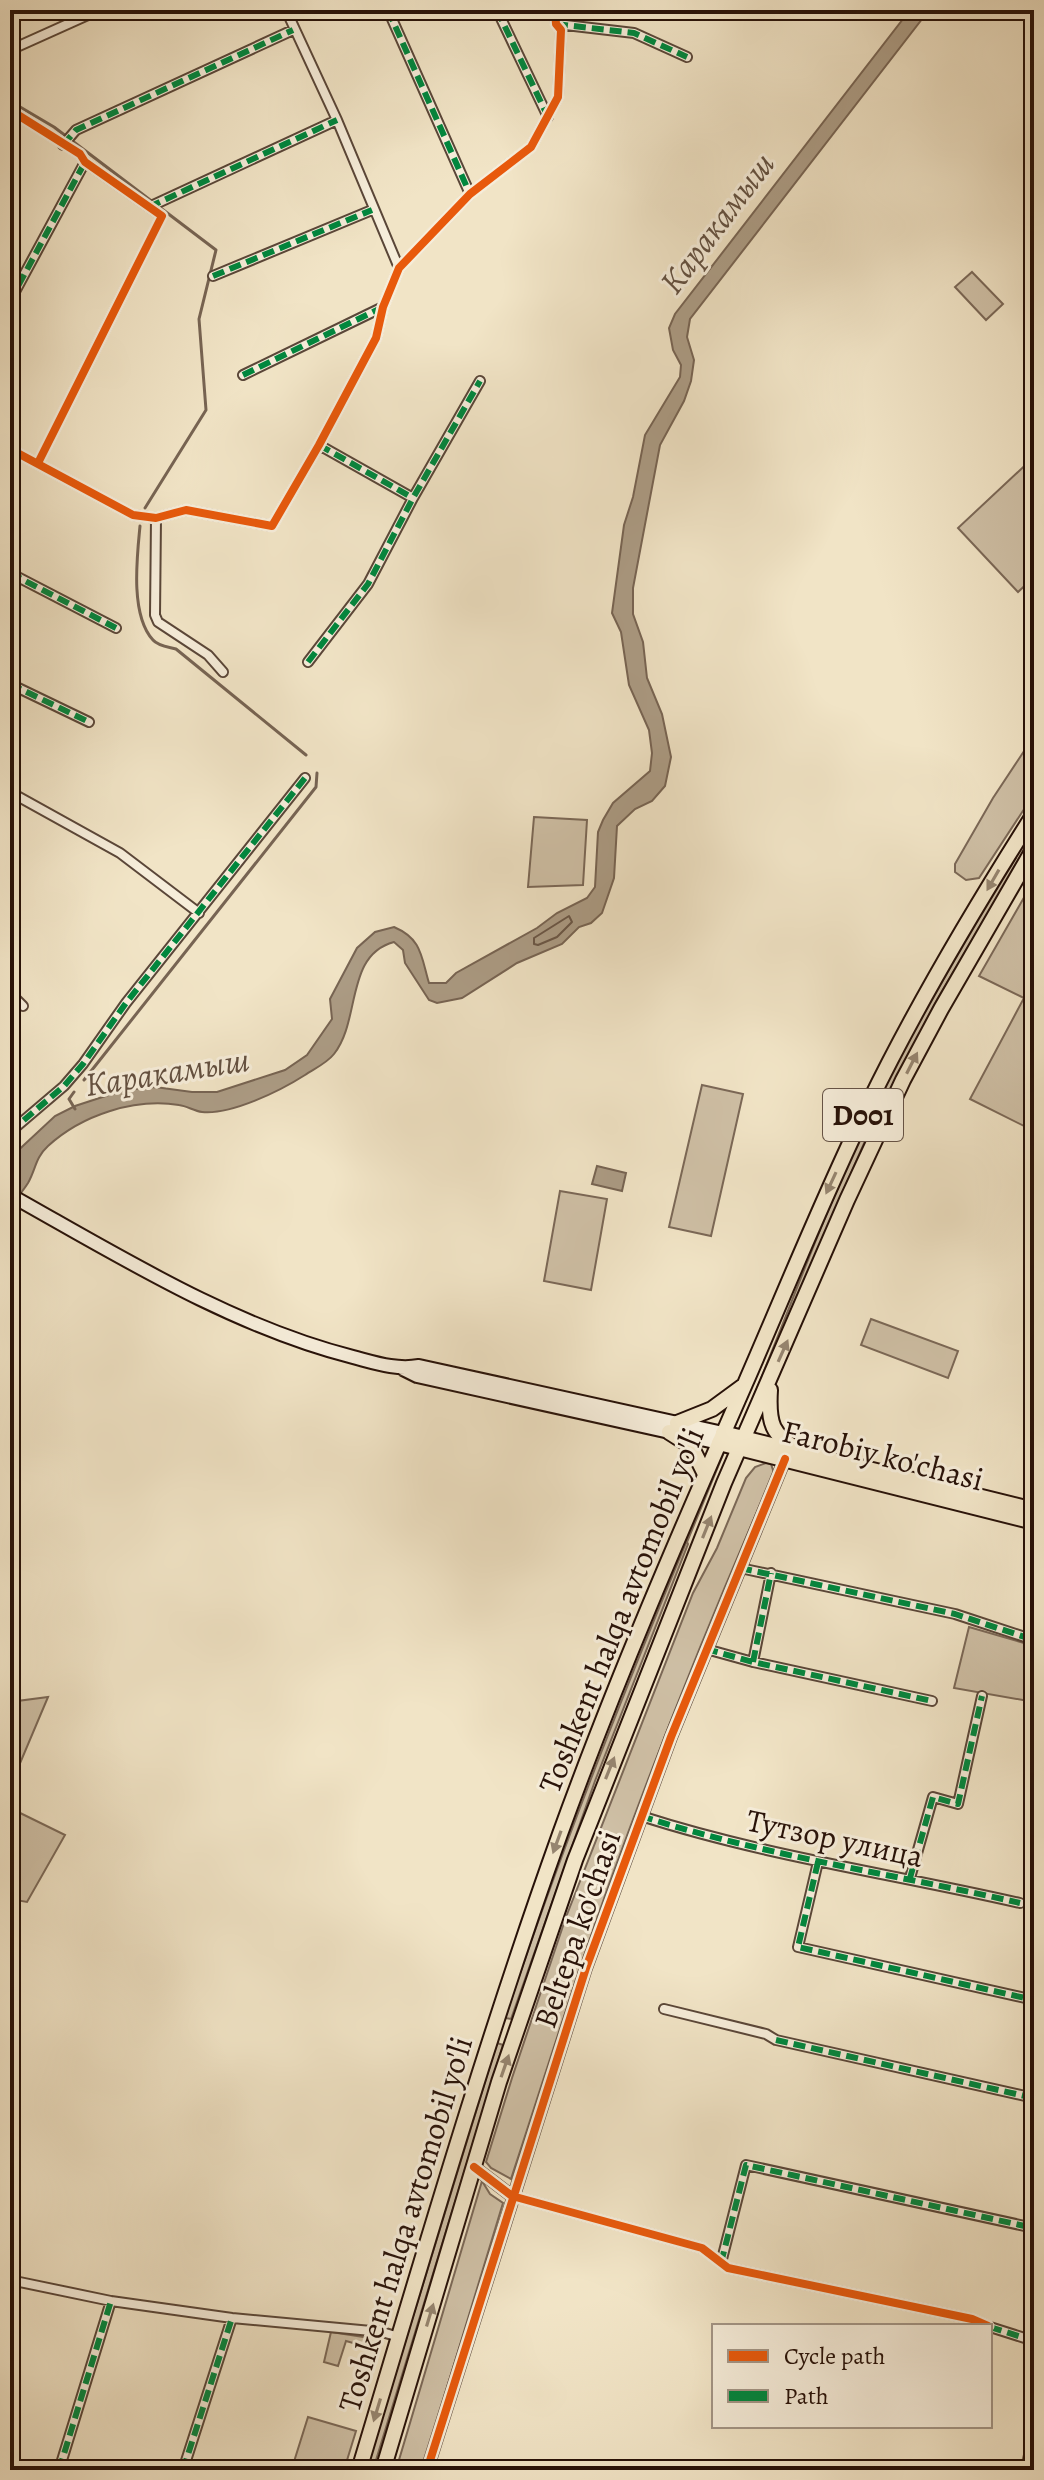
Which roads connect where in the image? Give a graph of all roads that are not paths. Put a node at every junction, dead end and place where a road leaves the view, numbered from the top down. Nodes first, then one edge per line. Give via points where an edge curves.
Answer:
1 (99, 10) edge
2 (286, 10) edge
3 (388, 10) edge
4 (497, 10) edge
5 (555, 10) edge
6 (556, 24) junction
7 (293, 30) junction
8 (10, 50) edge
9 (687, 57) dead end
10 (10, 110) edge
11 (548, 117) junction
12 (337, 120) junction
13 (65, 142) junction
14 (85, 162) junction
15 (470, 194) junction
16 (149, 207) junction
17 (372, 210) junction
18 (399, 268) junction
19 (213, 276) dead end
20 (10, 301) edge
21 (383, 307) junction
22 (243, 375) dead end
23 (480, 381) dead end
24 (319, 445) junction
25 (10, 449) edge
26 (38, 463) junction
27 (413, 498) junction
28 (156, 518) junction
29 (10, 573) edge
30 (116, 628) dead end
31 (308, 662) dead end
32 (223, 672) dead end
33 (10, 684) edge
34 (89, 722) dead end
35 (305, 778) dead end
36 (10, 792) edge
37 (1034, 814) edge
38 (1034, 848) edge
39 (199, 913) junction
40 (10, 993) edge
41 (23, 1006) dead end
42 (10, 1132) edge
43 (10, 1195) edge
44 (771, 1377) junction
45 (745, 1384) junction
46 (673, 1427) junction
47 (721, 1438) junction
48 (742, 1443) junction
49 (801, 1451) junction
50 (785, 1459) junction
51 (705, 1474) junction
52 (1034, 1510) edge
53 (1034, 1522) edge
54 (740, 1568) junction
55 (771, 1573) junction
56 (1034, 1640) edge
57 (706, 1649) junction
58 (753, 1662) junction
59 (982, 1696) dead end
60 (932, 1701) dead end
61 (641, 1816) junction
62 (818, 1862) junction
63 (910, 1878) junction
64 (1020, 1903) dead end
65 (1034, 2000) edge
66 (664, 2009) dead end
67 (492, 2033) junction
68 (513, 2040) junction
69 (1034, 2098) edge
70 (474, 2167) junction
71 (512, 2196) junction
72 (1034, 2228) edge
73 (721, 2263) junction
74 (10, 2280) edge
75 (111, 2301) junction
76 (232, 2318) junction
77 (983, 2324) edge
78 (992, 2328) edge
79 (399, 2337) junction
80 (1034, 2341) edge
81 (59, 2470) edge
82 (183, 2470) edge
83 (359, 2470) edge
84 (383, 2470) edge
85 (427, 2470) edge

1 - 8 street
2 - 7 street
3 - 15 street
4 - 11 street
5 - 6 street
6 - 9 street via 634,33
6 - 11 street via 561,30 558,97
7 - 12 street
7 - 13 street via 76,130
10 - 13 street
11 - 15 street via 531,147
12 - 16 street
12 - 17 street
13 - 14 street
14 - 16 street
14 - 20 street
15 - 18 street
16 - 26 street via 162,216 157,229
17 - 18 street
17 - 19 street
18 - 21 street
21 - 22 street
21 - 24 street via 376,338
23 - 27 street
24 - 27 street
24 - 28 street via 272,526 186,510
25 - 26 street
26 - 28 street via 133,515
27 - 31 street via 368,584
28 - 32 street via 158,622 208,655
29 - 30 street
33 - 34 street
35 - 39 street
36 - 39 street via 120,853
37 -> 45 main road, Toshkent halqa avtomobil yo'li / D001 via 875,1092
44 -> 38 main road, Toshkent halqa avtomobil yo'li / D001 via 903,1080
39 - 42 street via 64,1086
40 - 41 street
43 - 46 main road via 199,1297 335,1353 403,1369 419,1366
44 - 48 main road, Toshkent halqa avtomobil yo'li / D001
44 - 49 main road via 773,1426 778,1437
45 - 46 main road via 712,1409
45 - 47 main road, Toshkent halqa avtomobil yo'li / D001
46 - 47 main road
46 - 51 main road via 691,1446
47 - 48 main road, Farobiy ko'chasi
47 - 51 main road, Toshkent halqa avtomobil yo'li / D001
48 - 49 main road, Farobiy ko'chasi
48 - 50 main road, Farobiy ko'chasi
68 -> 48 main road, Toshkent halqa avtomobil yo'li / D001 via 603,1785
49 - 52 main road, Farobiy ko'chasi
50 - 53 main road, Farobiy ko'chasi
50 - 54 street, Beltepa ko'chasi
51 -> 67 main road, Toshkent halqa avtomobil yo'li / D001 via 576,1790
54 - 55 street
54 - 57 street, Beltepa ko'chasi
55 - 56 street via 955,1614
55 - 58 street
57 - 58 street
57 - 61 street, Beltepa ko'chasi
58 - 60 street
59 - 63 street via 958,1804 933,1797
61 - 62 street, Тутзор улица
61 - 71 street, Beltepa ko'chasi
62 - 63 street, Тутзор улица
62 - 65 street via 798,1947
63 - 64 street, Тутзор улица
66 - 69 street
67 - 68 main road via 505,2029
67 - 79 main road, Toshkent halqa avtomobil yo'li / D001
70 -> 68 main road, Toshkent halqa avtomobil yo'li / D001
70 - 71 street
84 -> 70 main road, Toshkent halqa avtomobil yo'li / D001
71 - 73 street via 702,2248
71 - 85 street, Beltepa ko'chasi
72 - 73 street via 746,2165
73 - 77 street
74 - 75 street
75 - 76 street
75 - 81 street
76 - 79 street
76 - 82 street
78 - 80 street
79 -> 83 main road, Toshkent halqa avtomobil yo'li / D001

